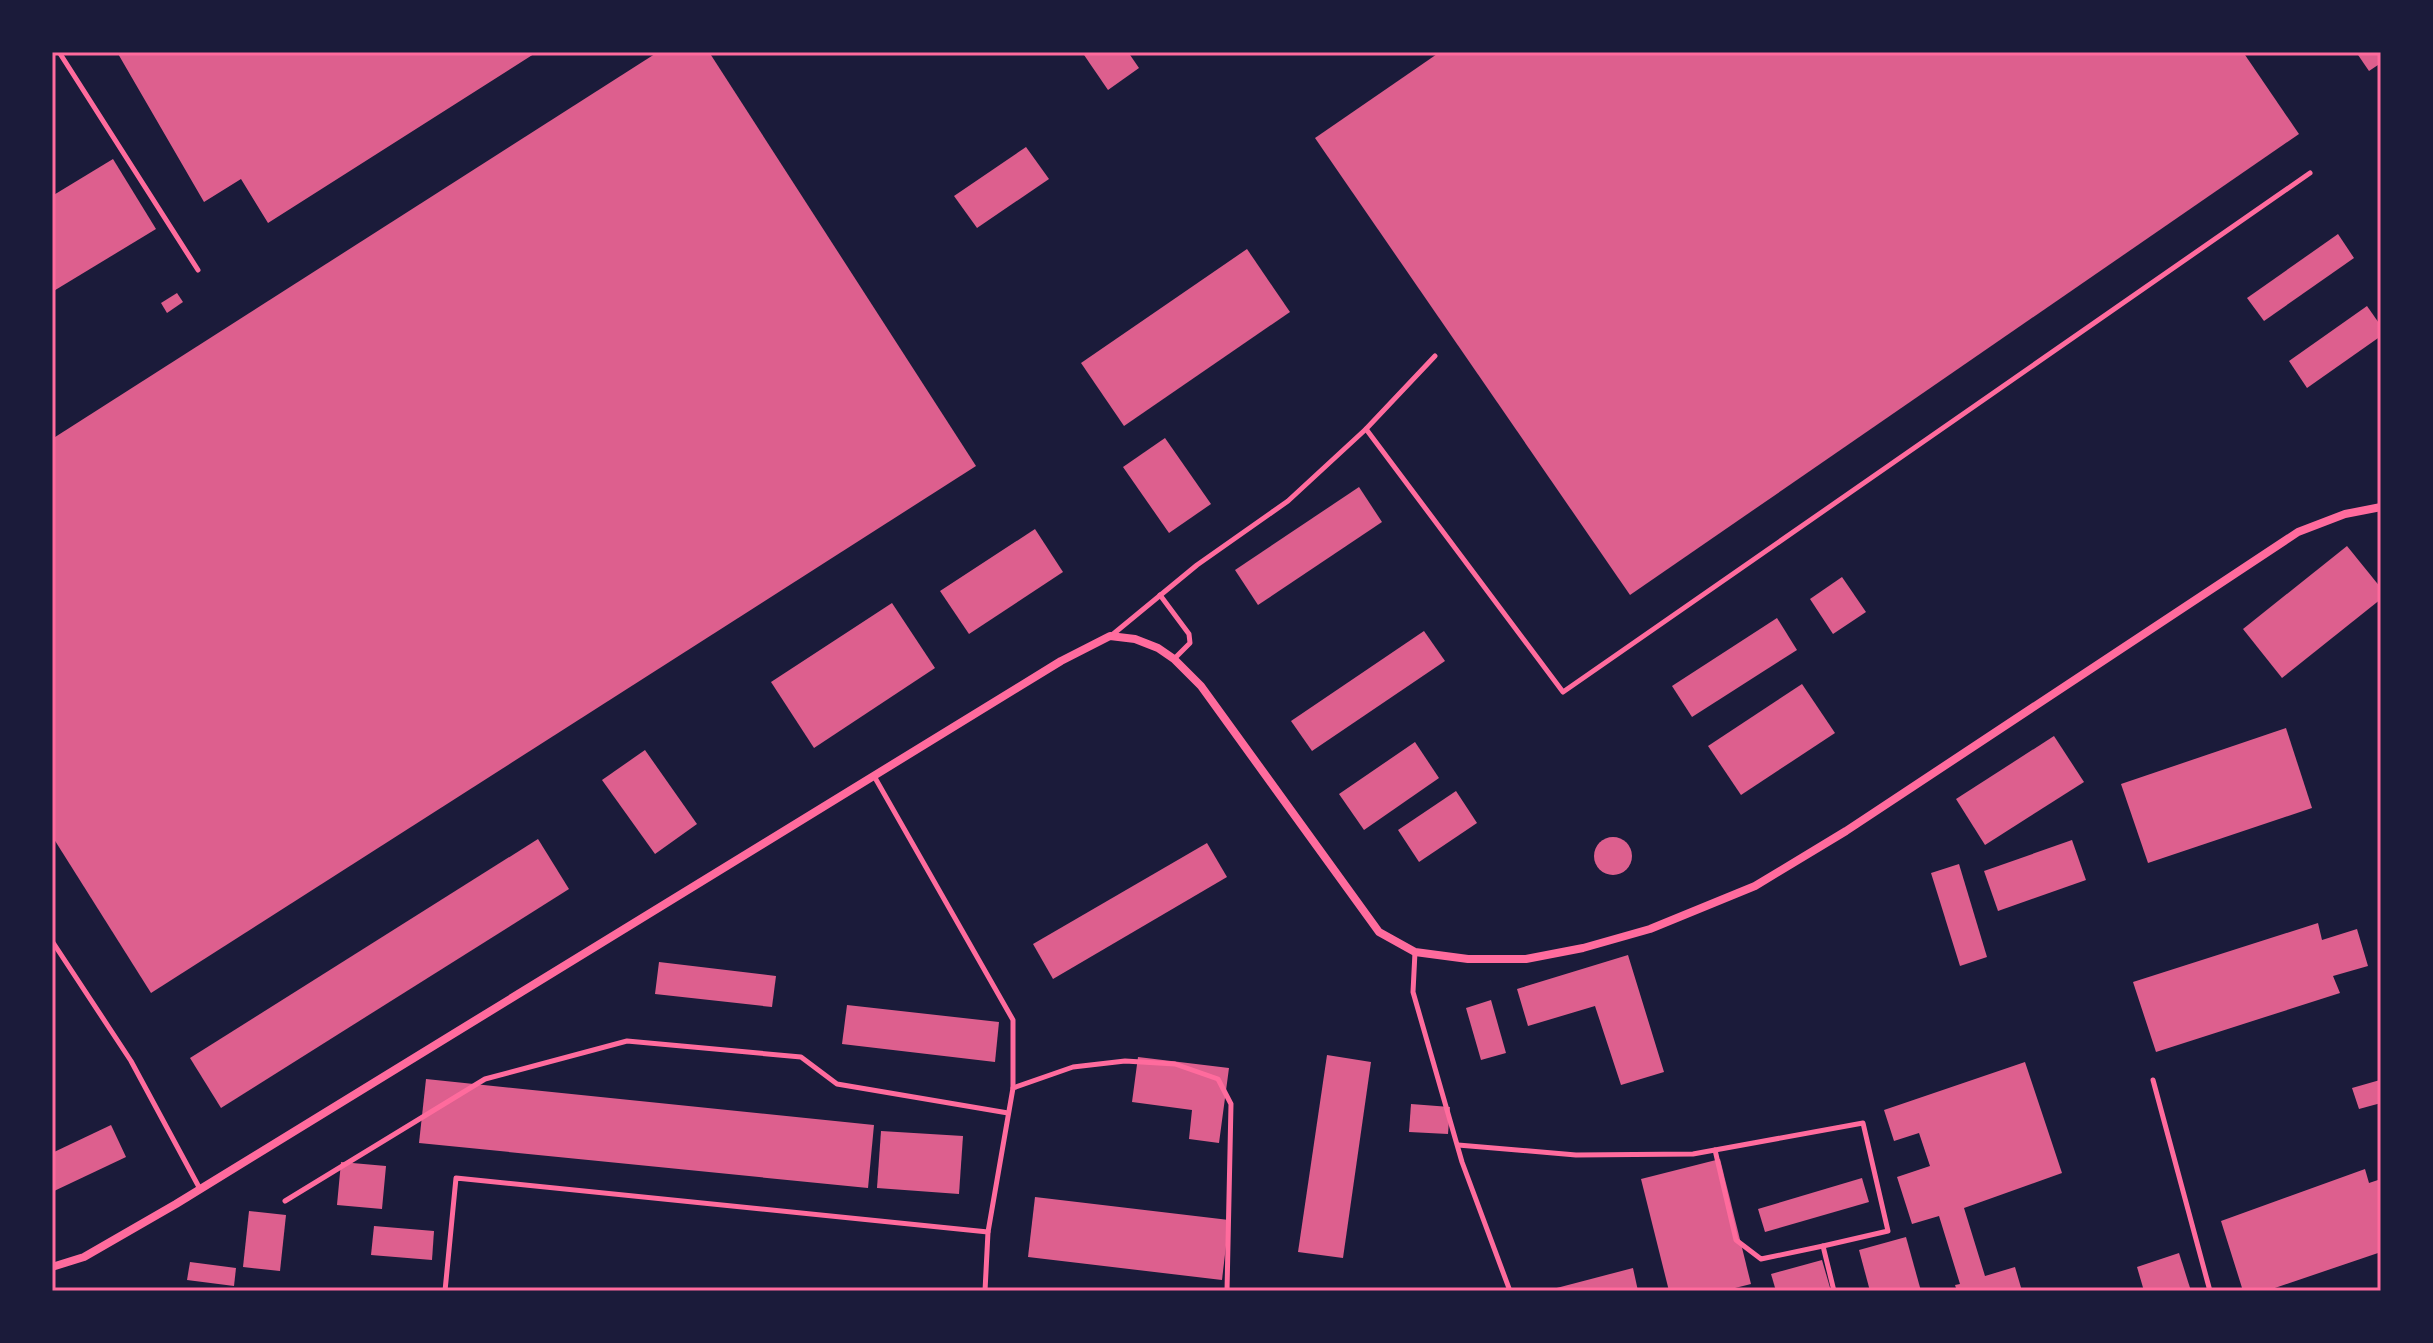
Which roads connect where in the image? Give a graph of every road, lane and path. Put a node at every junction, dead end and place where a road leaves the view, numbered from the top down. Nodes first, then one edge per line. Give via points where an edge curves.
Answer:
1 (59, 52) edge
2 (2310, 173) dead end
3 (198, 270) dead end
4 (1435, 356) dead end
5 (1366, 429) junction
6 (2381, 507) edge
7 (1160, 595) junction
8 (1110, 636) junction
9 (1174, 659) junction
10 (874, 776) junction
11 (52, 941) edge
12 (1415, 952) junction
13 (2153, 1080) dead end
14 (1013, 1088) junction
15 (1008, 1113) junction
16 (1458, 1145) junction
17 (1714, 1150) junction
18 (200, 1189) junction
19 (285, 1201) dead end
20 (988, 1232) junction
21 (1823, 1246) junction
22 (52, 1267) edge
23 (445, 1291) edge
24 (985, 1291) edge
25 (1227, 1291) edge
26 (1510, 1291) edge
27 (1834, 1291) edge
28 (2210, 1291) edge

1 - 3 lane
2 - 5 lane via 1563,692
4 - 5 lane
5 - 7 lane via 1288,501
6 - 12 street via 2298,532 1755,886 1650,929 1540,957 1468,959
7 - 8 lane
7 - 9 lane via 1189,634 1190,643
8 - 9 street via 1135,639
8 - 10 street
9 - 12 street via 1201,686 1379,932
10 - 14 lane via 1013,1020
10 - 18 street
11 - 18 lane via 131,1061
12 - 16 lane via 1413,992
13 - 28 lane
14 - 15 lane
14 - 25 lane via 1073,1067 1125,1061 1175,1064 1218,1079 1231,1104
15 - 19 lane via 837,1084 801,1057 627,1041 485,1079
15 - 20 lane
16 - 17 lane via 1576,1155
16 - 26 lane
17 - 21 lane via 1736,1240 1761,1259
17 - 21 lane via 1863,1123 1888,1231
18 - 22 street via 84,1257
20 - 23 lane via 456,1178
20 - 24 lane
21 - 27 lane

